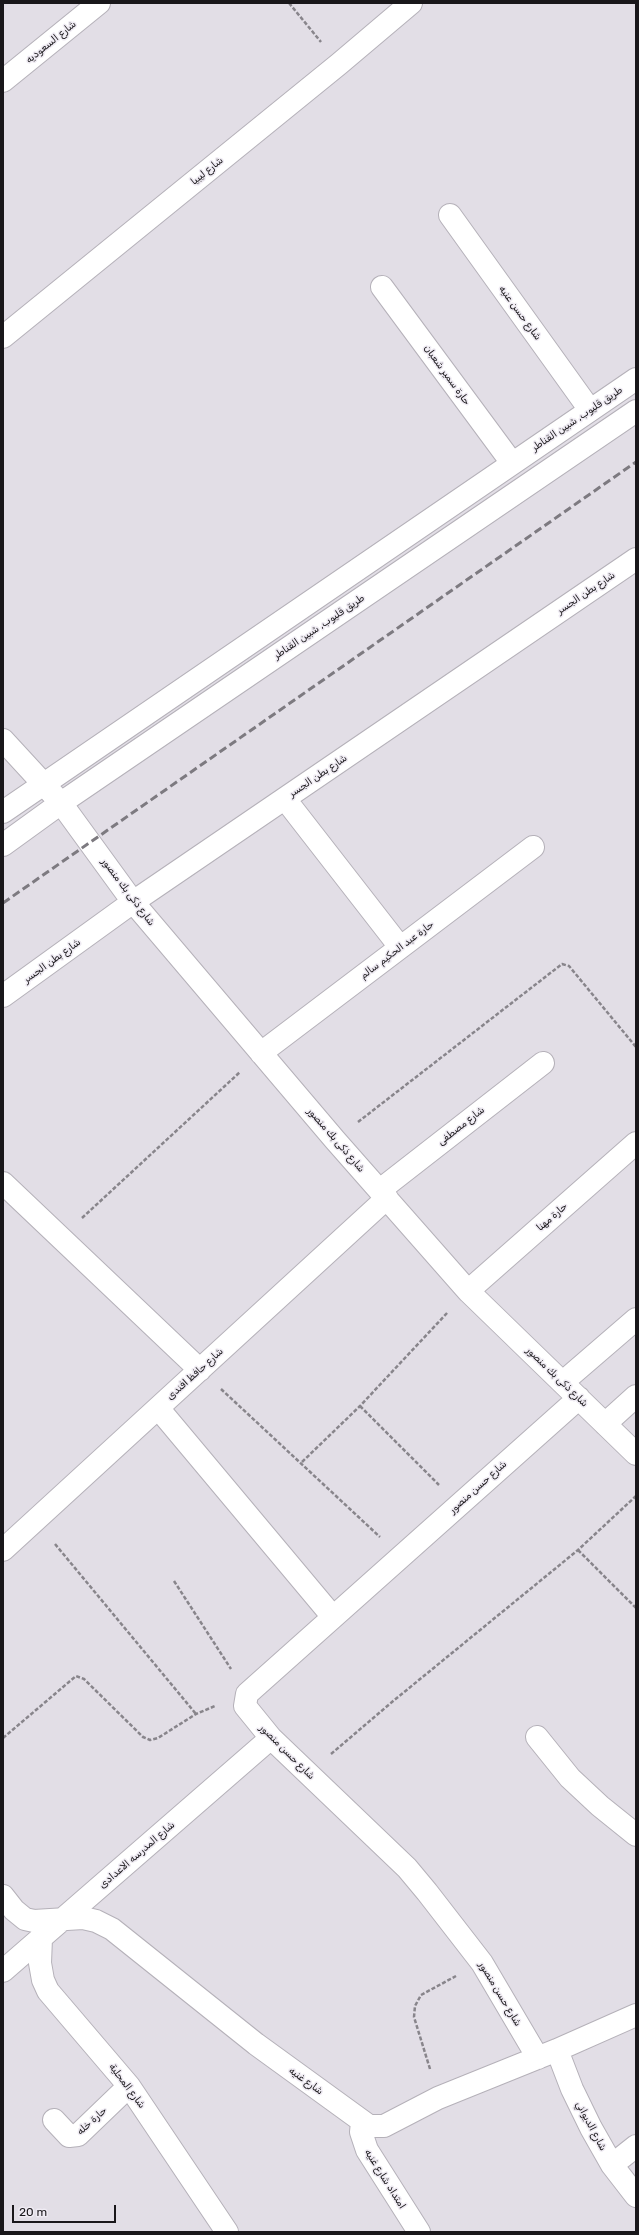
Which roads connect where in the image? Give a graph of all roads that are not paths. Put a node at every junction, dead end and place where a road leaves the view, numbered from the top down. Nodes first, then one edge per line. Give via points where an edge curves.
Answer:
1 (99, 3) edge
2 (410, 3) edge
3 (3, 81) edge
4 (450, 216) dead end
5 (382, 287) dead end
6 (3, 337) edge
7 (636, 379) edge
8 (590, 410) junction
9 (636, 411) edge
10 (512, 463) junction
11 (636, 559) edge
12 (3, 740) edge
13 (43, 783) junction
14 (285, 799) junction
15 (61, 803) junction
16 (3, 812) edge
17 (3, 845) edge
18 (533, 847) dead end
19 (133, 902) junction
20 (400, 947) junction
21 (3, 996) edge
22 (261, 1053) junction
23 (543, 1063) dead end
24 (636, 1143) edge
25 (3, 1183) edge
26 (384, 1194) junction
27 (468, 1291) junction
28 (636, 1319) edge
29 (200, 1370) junction
30 (563, 1382) junction
31 (636, 1396) edge
32 (579, 1398) junction
33 (158, 1408) junction
34 (605, 1424) junction
35 (636, 1454) edge
36 (3, 1550) edge
37 (332, 1617) junction
38 (537, 1736) dead end
39 (270, 1738) junction
40 (636, 1835) edge
41 (3, 1896) edge
42 (63, 1919) junction
43 (41, 1938) junction
44 (3, 1971) edge
45 (636, 2015) edge
46 (547, 2054) junction
47 (129, 2086) junction
48 (54, 2120) dead end
49 (362, 2122) junction
50 (636, 2146) edge
51 (612, 2165) junction
52 (636, 2196) edge
53 (227, 2232) edge
54 (419, 2232) edge

1 - 3 street, شارع السعوديه
2 - 6 street, شارع ليبيا via 339,64
4 - 8 street, شارع حسن عنيه
5 - 10 street, حارة سمير شعبان
7 - 8 street, طريق قليوب, شبين القناطر
8 - 10 street, طريق قليوب, شبين القناطر
9 - 15 street, طريق قليوب, شبين القناطر
10 - 13 street, طريق قليوب, شبين القناطر
11 - 14 street, شارع بطن الجسر
12 - 13 street, شارع ذكى بك منصور
13 - 15 street, شارع ذكى بك منصور
13 - 16 street, طريق قليوب, شبين القناطر
14 - 19 street, شارع بطن الجسر
14 - 20 street
15 - 17 street, طريق قليوب, شبين القناطر
15 - 19 street, شارع ذكى بك منصور
18 - 20 street, حارة عبد الحكيم سالم
19 - 21 street, شارع بطن الجسر
19 - 22 street, شارع ذكى بك منصور
20 - 22 street, حارة عبد الحكيم سالم
22 - 26 street, شارع ذكى بك منصور
23 - 26 street, شارع مصطفى
24 - 27 street, حارة مهنا
25 - 29 street
26 - 27 street, شارع ذكى بك منصور
26 - 29 street, شارع حافظ افندى
27 - 30 street, شارع ذكى بك منصور
28 - 30 street
29 - 33 street, شارع حافظ افندى
30 - 32 street, شارع ذكى بك منصور
31 - 34 street
32 - 34 street, شارع ذكى بك منصور
32 - 37 street, شارع حسن منصور
33 - 36 street, شارع حافظ افندى
33 - 37 street
34 - 35 street, شارع ذكى بك منصور
37 - 39 street, شارع حسن منصور via 247,1694 246,1706
38 - 40 street via 570,1778
39 - 42 street, شارع المدرسه الاعدادى
39 - 46 street, شارع حسن منصور via 407,1868 482,1963
41 - 42 street, شارع غنيه via 25,1919
42 - 43 street, شارع المدرسه الاعدادى
42 - 49 street, شارع غنيه via 83,1918 112,1929 256,2044
43 - 44 street, شارع المدرسه الاعدادى
43 - 47 street, شارع المحلية via 40,1963 48,1991
45 - 46 street, شارع غنيه
46 - 49 street, شارع غنيه via 438,2098 384,2126 369,2126
46 - 51 street, شارع الديواني via 572,2090
47 - 48 street, حارة خله via 78,2135 69,2136
47 - 53 street, شارع المحلية
49 - 54 street, امتداد شارع غنيه via 361,2132 367,2150
50 - 51 street
51 - 52 street, شارع الديواني

